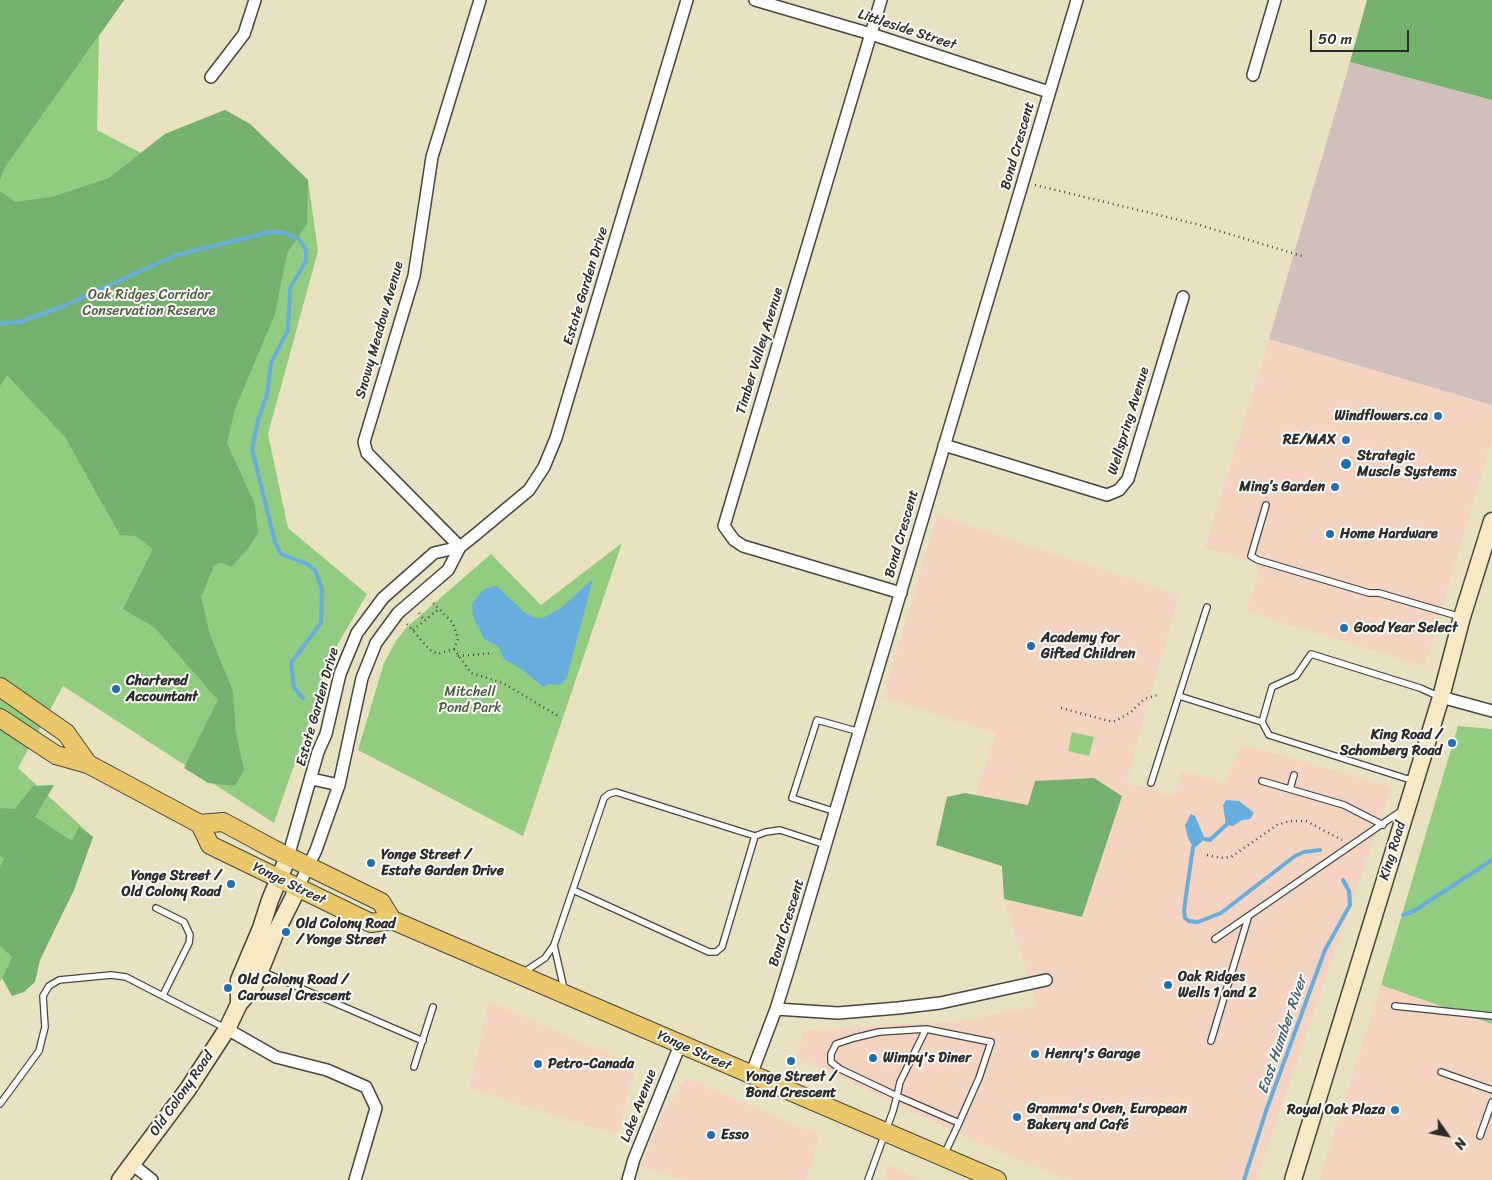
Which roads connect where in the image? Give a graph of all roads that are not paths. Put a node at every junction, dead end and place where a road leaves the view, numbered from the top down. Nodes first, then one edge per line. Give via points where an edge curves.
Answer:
1 (255, 0) edge
2 (480, 0) edge
3 (687, 0) edge
4 (755, 0) edge
5 (882, 0) edge
6 (1077, 0) edge
7 (1275, 0) edge
8 (872, 34) junction
9 (1253, 75) dead end
10 (211, 77) dead end
11 (1049, 92) junction
12 (1183, 297) dead end
13 (944, 445) junction
14 (1266, 505) dead end
15 (1492, 521) edge
16 (460, 546) junction
17 (901, 593) junction
18 (1207, 608) dead end
19 (1462, 617) junction
20 (0, 687) edge
21 (1179, 696) junction
22 (1441, 697) junction
23 (1492, 711) edge
24 (0, 718) edge
25 (1262, 722) junction
26 (860, 732) junction
27 (88, 764) junction
28 (1294, 775) dead end
29 (312, 779) junction
30 (1262, 781) dead end
31 (1414, 781) junction
32 (1151, 783) dead end
33 (339, 785) junction
34 (1290, 789) junction
35 (1407, 806) junction
36 (836, 812) junction
37 (200, 824) junction
38 (1383, 826) junction
39 (755, 836) junction
40 (826, 845) junction
41 (288, 857) junction
42 (308, 867) junction
43 (280, 880) junction
44 (298, 888) junction
45 (573, 890) junction
46 (156, 908) dead end
47 (1248, 918) junction
48 (392, 920) junction
49 (1215, 939) dead end
50 (554, 945) junction
51 (260, 971) junction
52 (518, 974) junction
53 (1046, 980) dead end
54 (163, 995) junction
55 (566, 995) junction
56 (239, 1004) junction
57 (1395, 1006) dead end
58 (433, 1007) dead end
59 (776, 1009) junction
60 (1492, 1016) edge
61 (227, 1029) junction
62 (926, 1029) junction
63 (423, 1040) junction
64 (1211, 1041) dead end
65 (680, 1045) junction
66 (414, 1067) dead end
67 (1441, 1072) dead end
68 (751, 1076) junction
69 (1492, 1090) edge
70 (897, 1096) junction
71 (1492, 1102) edge
72 (0, 1104) edge
73 (959, 1123) junction
74 (885, 1133) junction
75 (1480, 1136) dead end
76 (943, 1157) junction
77 (132, 1164) junction
78 (120, 1180) edge
79 (152, 1180) edge
80 (355, 1180) edge
81 (628, 1180) edge
82 (868, 1180) edge
83 (997, 1180) edge
84 (1292, 1180) edge

1 - 10 street via 244,34
2 - 16 street, Snowy Meadow Avenue via 432,157 414,276 364,442 373,459
3 - 16 street, Estate Garden Drive via 550,455 529,490
4 - 8 street, Littleside Street
5 - 8 street, Timber Valley Avenue
6 - 11 street, Bond Crescent
7 - 9 street
8 - 11 street, Littleside Street
8 - 17 street, Timber Valley Avenue via 724,526 730,537 743,546
11 - 13 street, Bond Crescent
12 - 13 street, Wellspring Avenue via 1128,479 1119,490 1107,494
13 - 17 street, Bond Crescent
14 - 19 lane via 1251,556 1258,560
15 - 19 main road, King Road
16 - 29 street, Estate Garden Drive via 434,553 382,598 357,633 340,674
16 - 33 street, Estate Garden Drive via 448,570 398,613 376,643 360,686
17 - 26 street, Bond Crescent
18 - 21 lane
19 - 22 main road, King Road
20 - 27 main road via 66,733
21 - 25 lane
21 - 32 lane
22 - 23 street
22 - 25 lane via 1311,654 1296,676 1272,687
22 - 31 main road, King Road
24 - 27 main road via 56,755
25 - 31 lane via 1269,735
26 - 36 street, Bond Crescent
26 - 36 lane via 817,720 792,798
27 - 37 main road
28 - 34 lane
29 - 33 street, Estate Garden Drive
29 - 41 street, Estate Garden Drive
30 - 34 lane
31 - 35 main road, King Road
33 - 42 street, Estate Garden Drive
34 - 38 lane via 1344,805
35 - 38 lane
35 - 84 main road, King Road
36 - 40 street, Bond Crescent
37 - 41 main road, Yonge Street via 223,822
37 - 43 main road, Yonge Street via 210,845
38 - 47 lane
39 - 40 lane via 780,830
39 - 45 lane via 616,792 609,794 604,798
39 - 45 lane via 722,947 716,952 708,952
40 - 59 street, Bond Crescent
41 - 42 main road, Yonge Street
41 - 43 main road, Old Colony Road
42 - 44 street, Estate Garden Drive
42 - 48 main road, Yonge Street via 381,902
43 - 44 main road, Yonge Street
43 - 56 main road, Old Colony Road via 238,980
44 - 48 main road, Yonge Street via 371,923
44 - 51 main road, Old Colony Road
45 - 50 lane
46 - 54 lane via 183,921 190,935
47 - 49 lane
47 - 64 lane
48 - 52 main road, Yonge Street
50 - 52 lane via 546,958
50 - 55 lane
51 - 56 main road, Old Colony Road via 254,986
51 - 63 lane
52 - 55 main road, Yonge Street
53 - 59 street via 948,1002 898,1008 838,1013
54 - 61 lane
54 - 72 lane via 120,975 54,982 43,998 45,1027 39,1051
55 - 65 main road, Yonge Street
56 - 61 main road, Old Colony Road
57 - 60 lane
58 - 63 lane
59 - 68 street, Bond Crescent
61 - 77 main road, Old Colony Road via 188,1089
61 - 80 street via 276,1057 327,1070 366,1087 376,1108
62 - 70 lane via 900,1082
62 - 70 lane via 879,1032 854,1038 836,1044 831,1054 831,1062 840,1069
62 - 73 lane via 991,1042
63 - 66 lane
65 - 68 main road, Yonge Street
65 - 81 street, Lake Avenue
67 - 69 lane
68 - 74 main road, Yonge Street
70 - 73 lane
70 - 74 lane
71 - 75 lane
73 - 76 lane
74 - 76 main road, Yonge Street
74 - 82 lane
76 - 83 main road, Yonge Street
77 - 78 main road, Old Colony Road
77 - 79 street

